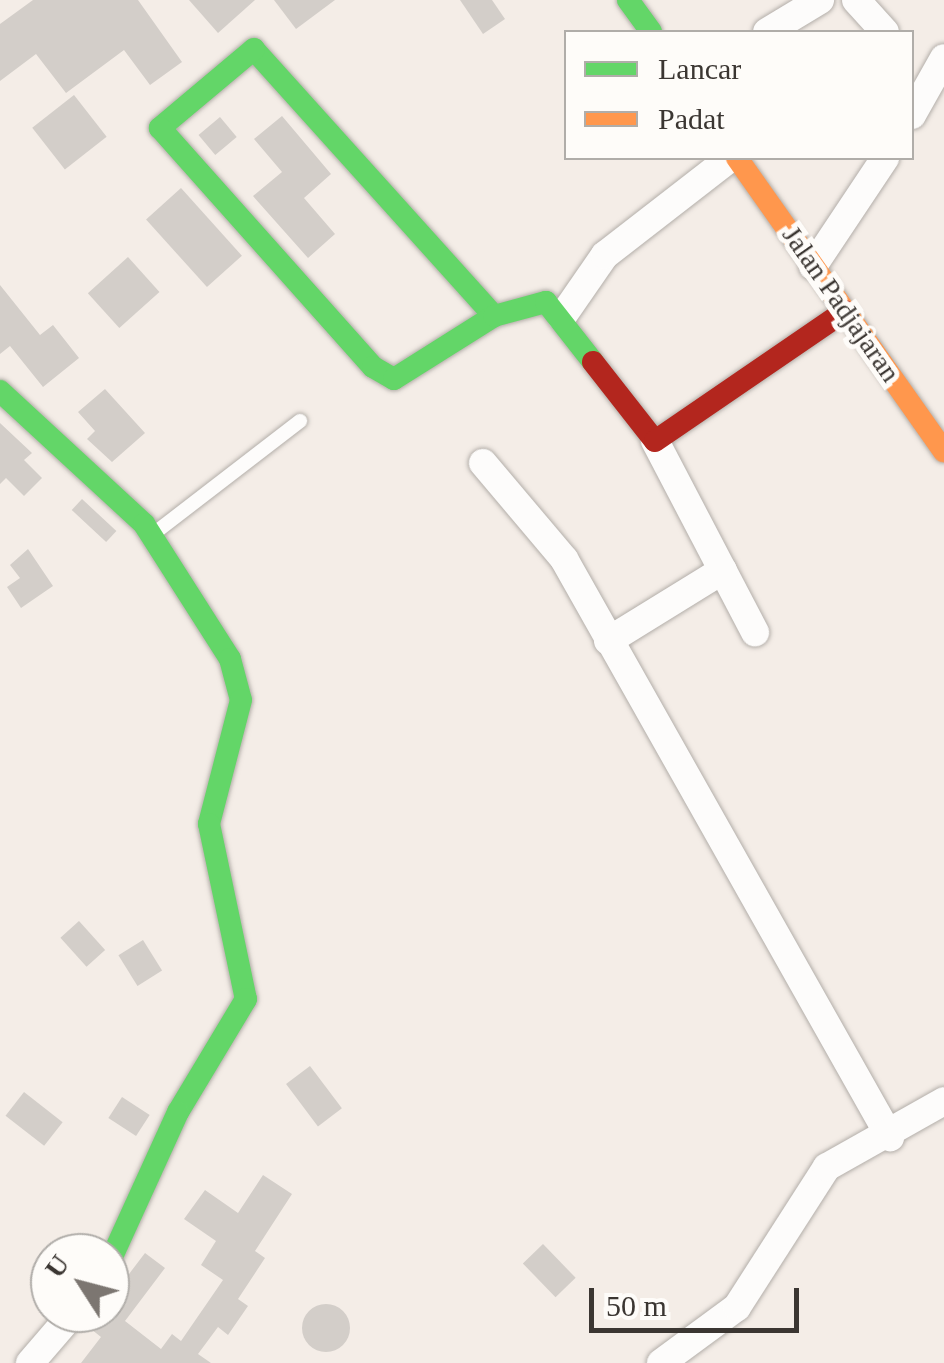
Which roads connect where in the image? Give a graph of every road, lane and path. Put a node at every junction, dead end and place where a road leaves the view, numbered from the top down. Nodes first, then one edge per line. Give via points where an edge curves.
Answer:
1 (628, 0) edge
2 (820, 0) edge
3 (856, 0) edge
4 (650, 30) edge
5 (770, 30) edge
6 (883, 30) edge
7 (929, 68) edge
8 (914, 109) edge
9 (727, 160) edge
10 (739, 160) edge
11 (883, 160) edge
12 (813, 266) junction
13 (845, 311) junction
14 (494, 316) junction
15 (562, 317) junction
16 (0, 392) edge
17 (300, 421) dead end
18 (656, 441) junction
19 (944, 451) edge
20 (483, 463) dead end
21 (152, 536) junction
22 (722, 570) junction
23 (755, 632) dead end
24 (608, 641) junction
25 (944, 1101) edge
26 (890, 1138) junction
27 (124, 1233) edge
28 (56, 1333) edge
29 (30, 1363) edge
30 (662, 1363) edge

1 - 4 street
2 - 5 street
3 - 6 street
7 - 8 street
9 - 15 street via 605,255
10 - 12 street, Jalan Padjajaran
11 - 12 street
12 - 13 street, Jalan Padjajaran
13 - 18 street
13 - 19 street, Jalan Padjajaran
14 - 14 street via 406,380 382,376 160,128 254,49
14 - 15 street via 537,300
15 - 18 street
16 - 21 street
17 - 21 lane
18 - 22 street
20 - 24 street via 564,560
21 - 27 street via 230,659 241,700 240,729 209,797 209,824 248,989
22 - 23 street
22 - 24 street
24 - 26 street
25 - 26 street
26 - 30 street via 826,1167 736,1308
28 - 29 street

